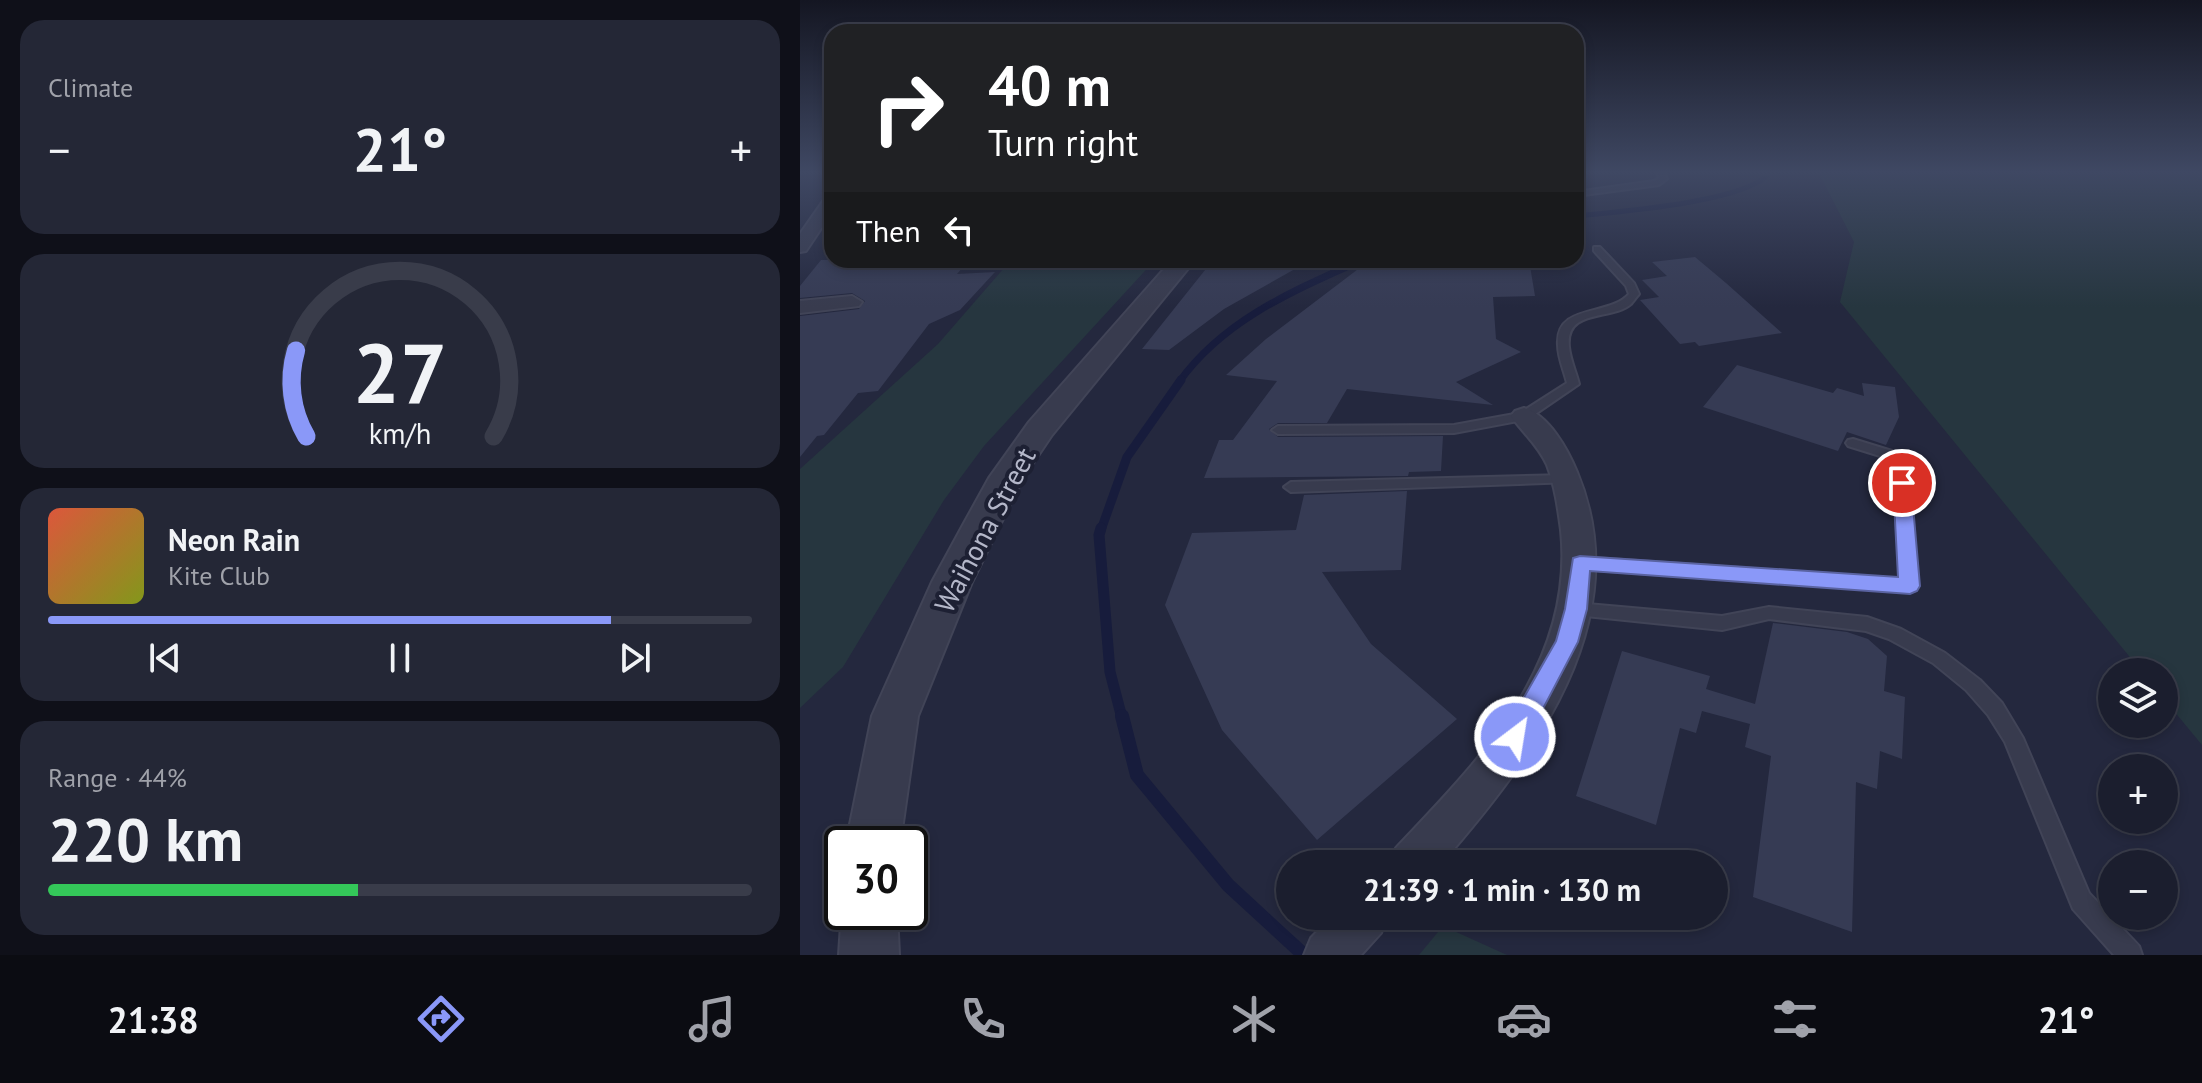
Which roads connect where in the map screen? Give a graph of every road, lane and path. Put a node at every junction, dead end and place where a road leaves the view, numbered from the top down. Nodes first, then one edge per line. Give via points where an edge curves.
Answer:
1 (824, 228) edge
2 (800, 247) edge
3 (1597, 249) dead end
4 (1177, 268) edge
5 (852, 302) dead end
6 (800, 307) edge
7 (1524, 416) junction
8 (1278, 430) dead end
9 (1853, 443) dead end
10 (1568, 479) junction
11 (1291, 487) dead end
12 (1580, 563) junction
13 (1576, 609) junction
14 (876, 826) edge
15 (1424, 850) edge
16 (869, 930) edge
17 (1351, 930) edge
18 (869, 955) edge
19 (1328, 955) edge
20 (2130, 955) edge

1 - 2 street
3 - 7 lane via 1634,294 1621,308 1579,317 1568,325 1563,344 1573,384
4 - 14 street, Waihona Street via 1040,429 1006,478 952,582 895,716
5 - 6 street
7 - 8 lane via 1454,429
7 - 10 street via 1546,435
9 - 12 lane via 1900,458 1910,586
10 - 11 lane
10 - 12 street
12 - 13 street
13 - 15 street via 1561,655 1502,758
13 - 20 lane via 1722,623 1769,613 1867,624 1939,658 1995,709 2013,738 2081,901
16 - 18 street
17 - 19 street

